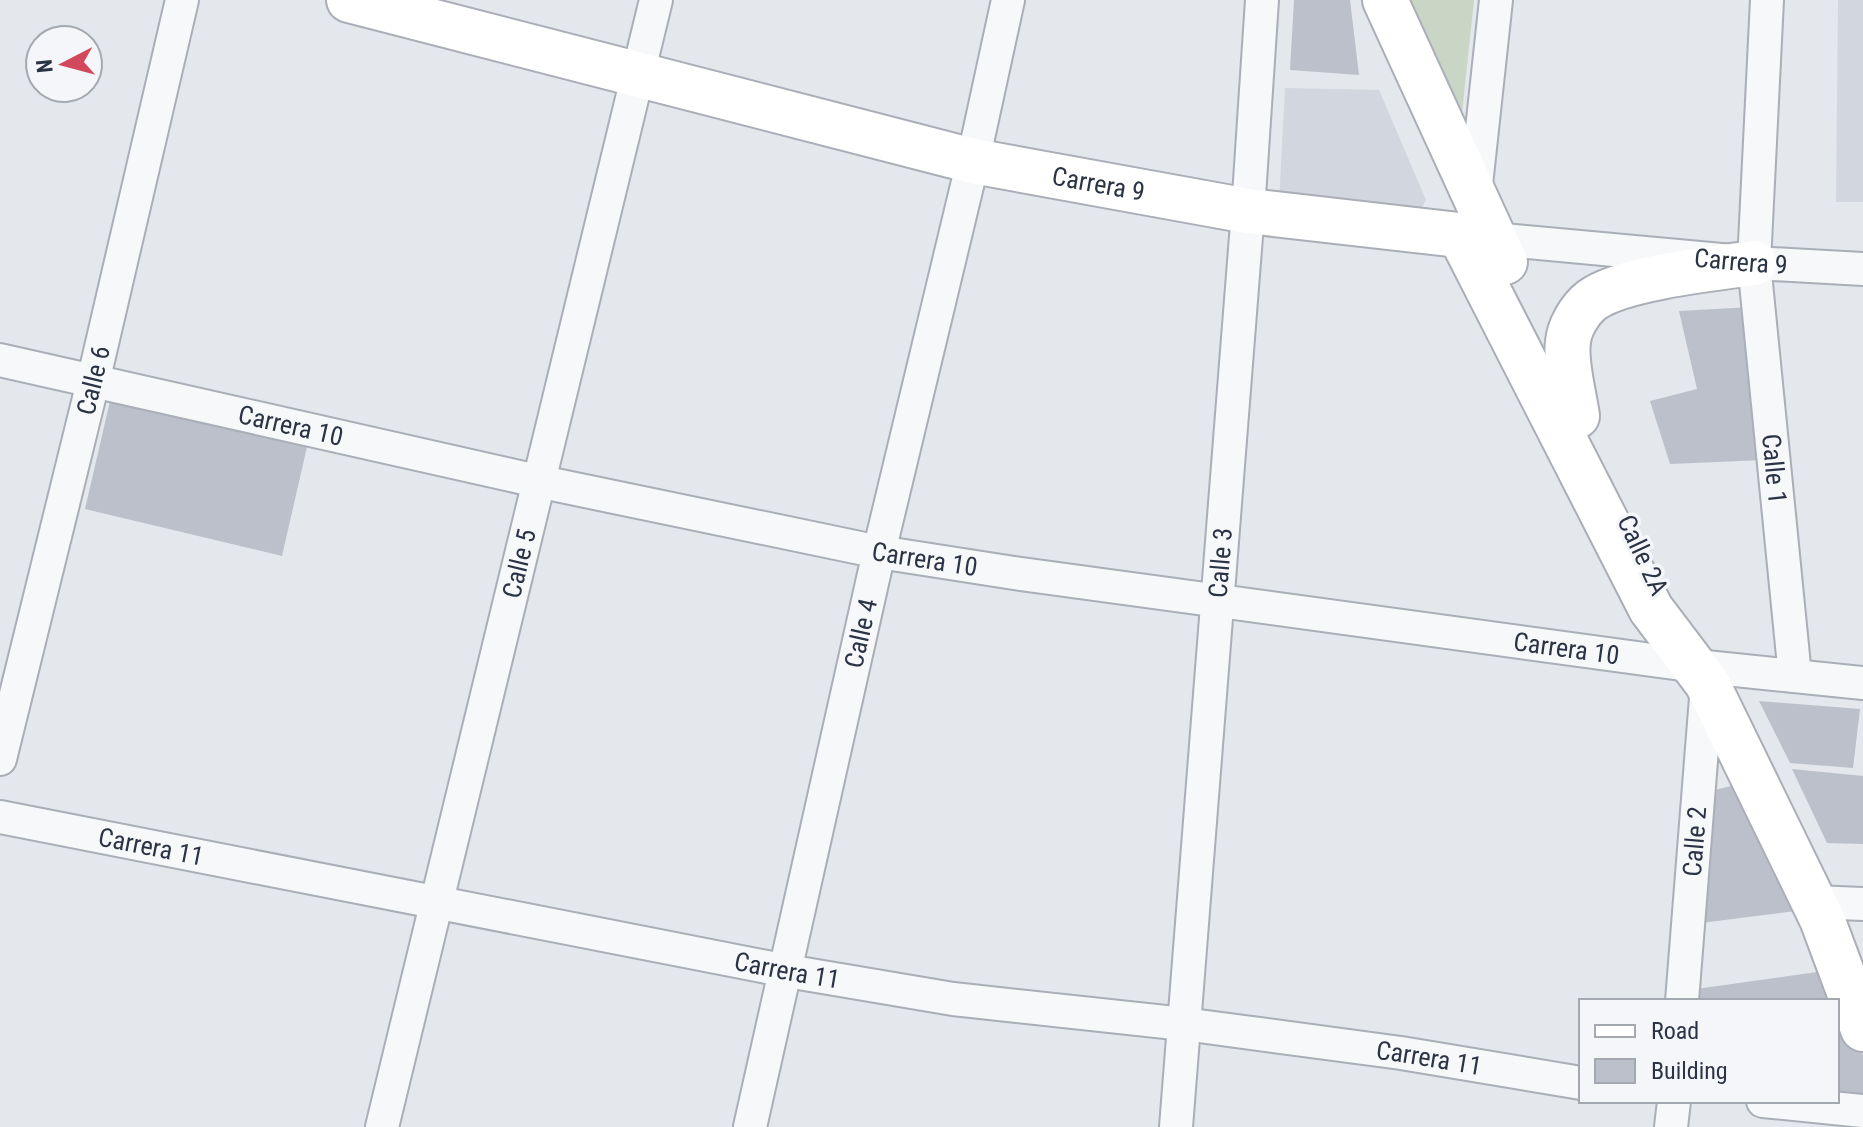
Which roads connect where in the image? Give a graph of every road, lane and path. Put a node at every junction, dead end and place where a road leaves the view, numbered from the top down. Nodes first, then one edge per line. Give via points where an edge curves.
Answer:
1 (182, 0) edge
2 (349, 0) edge
3 (656, 0) edge
4 (1008, 0) edge
5 (1262, 0) edge
6 (1385, 0) edge
7 (1496, 0) edge
8 (1767, 0) edge
9 (637, 74) junction
10 (973, 161) junction
11 (1248, 211) junction
12 (1476, 224) junction
13 (1754, 263) junction
14 (1863, 269) edge
15 (0, 360) edge
16 (93, 382) junction
17 (1577, 416) junction
18 (537, 481) junction
19 (879, 552) junction
20 (1217, 601) junction
21 (1701, 674) junction
22 (1795, 676) junction
23 (1863, 683) edge
24 (0, 759) edge
25 (0, 817) edge
26 (436, 902) junction
27 (1814, 902) junction
28 (1863, 904) edge
29 (787, 971) junction
30 (1682, 999) edge
31 (1184, 1024) junction
32 (1863, 1029) edge
33 (1579, 1083) edge
34 (1674, 1103) edge
35 (1783, 1103) edge
36 (1863, 1111) edge
37 (382, 1127) edge
38 (750, 1127) edge
39 (1176, 1127) edge
40 (1671, 1127) edge

1 - 16 street, Calle 6
2 - 9 main road, Carrera 9
3 - 9 street, Calle 5
4 - 10 street, Calle 4
5 - 11 street, Calle 3
6 - 12 main road, Calle 2A
7 - 12 street
8 - 13 street
9 - 10 main road, Carrera 9
9 - 18 street, Calle 5
10 - 11 main road, Carrera 9
10 - 19 street, Calle 4
11 - 12 main road, Carrera 9
11 - 20 street, Calle 3
12 - 13 street, Carrera 9
12 - 17 main road, Calle 2A
12 - 21 main road, Calle 2A via 1651,609
13 - 14 street, Carrera 9
13 - 17 main road via 1651,280 1592,300 1576,317 1568,342
13 - 22 street, Calle 1
15 - 16 street, Carrera 10
16 - 18 street, Carrera 10
16 - 24 street, Calle 6
17 - 21 main road, Calle 2A
18 - 19 street, Carrera 10
18 - 26 street, Calle 5
19 - 20 street, Carrera 10
19 - 29 street, Calle 4
20 - 21 street, Carrera 10
20 - 31 street, Calle 3
21 - 22 street, Carrera 10
21 - 27 main road
21 - 30 street, Calle 2
22 - 23 street, Carrera 10
25 - 26 street, Carrera 11
26 - 29 street, Carrera 11
26 - 37 street, Calle 5
27 - 28 street
27 - 32 main road
29 - 31 street, Carrera 11 via 953,999
29 - 38 street, Calle 4
31 - 33 street, Carrera 11
31 - 39 street, Calle 3
34 - 40 street
35 - 36 street

